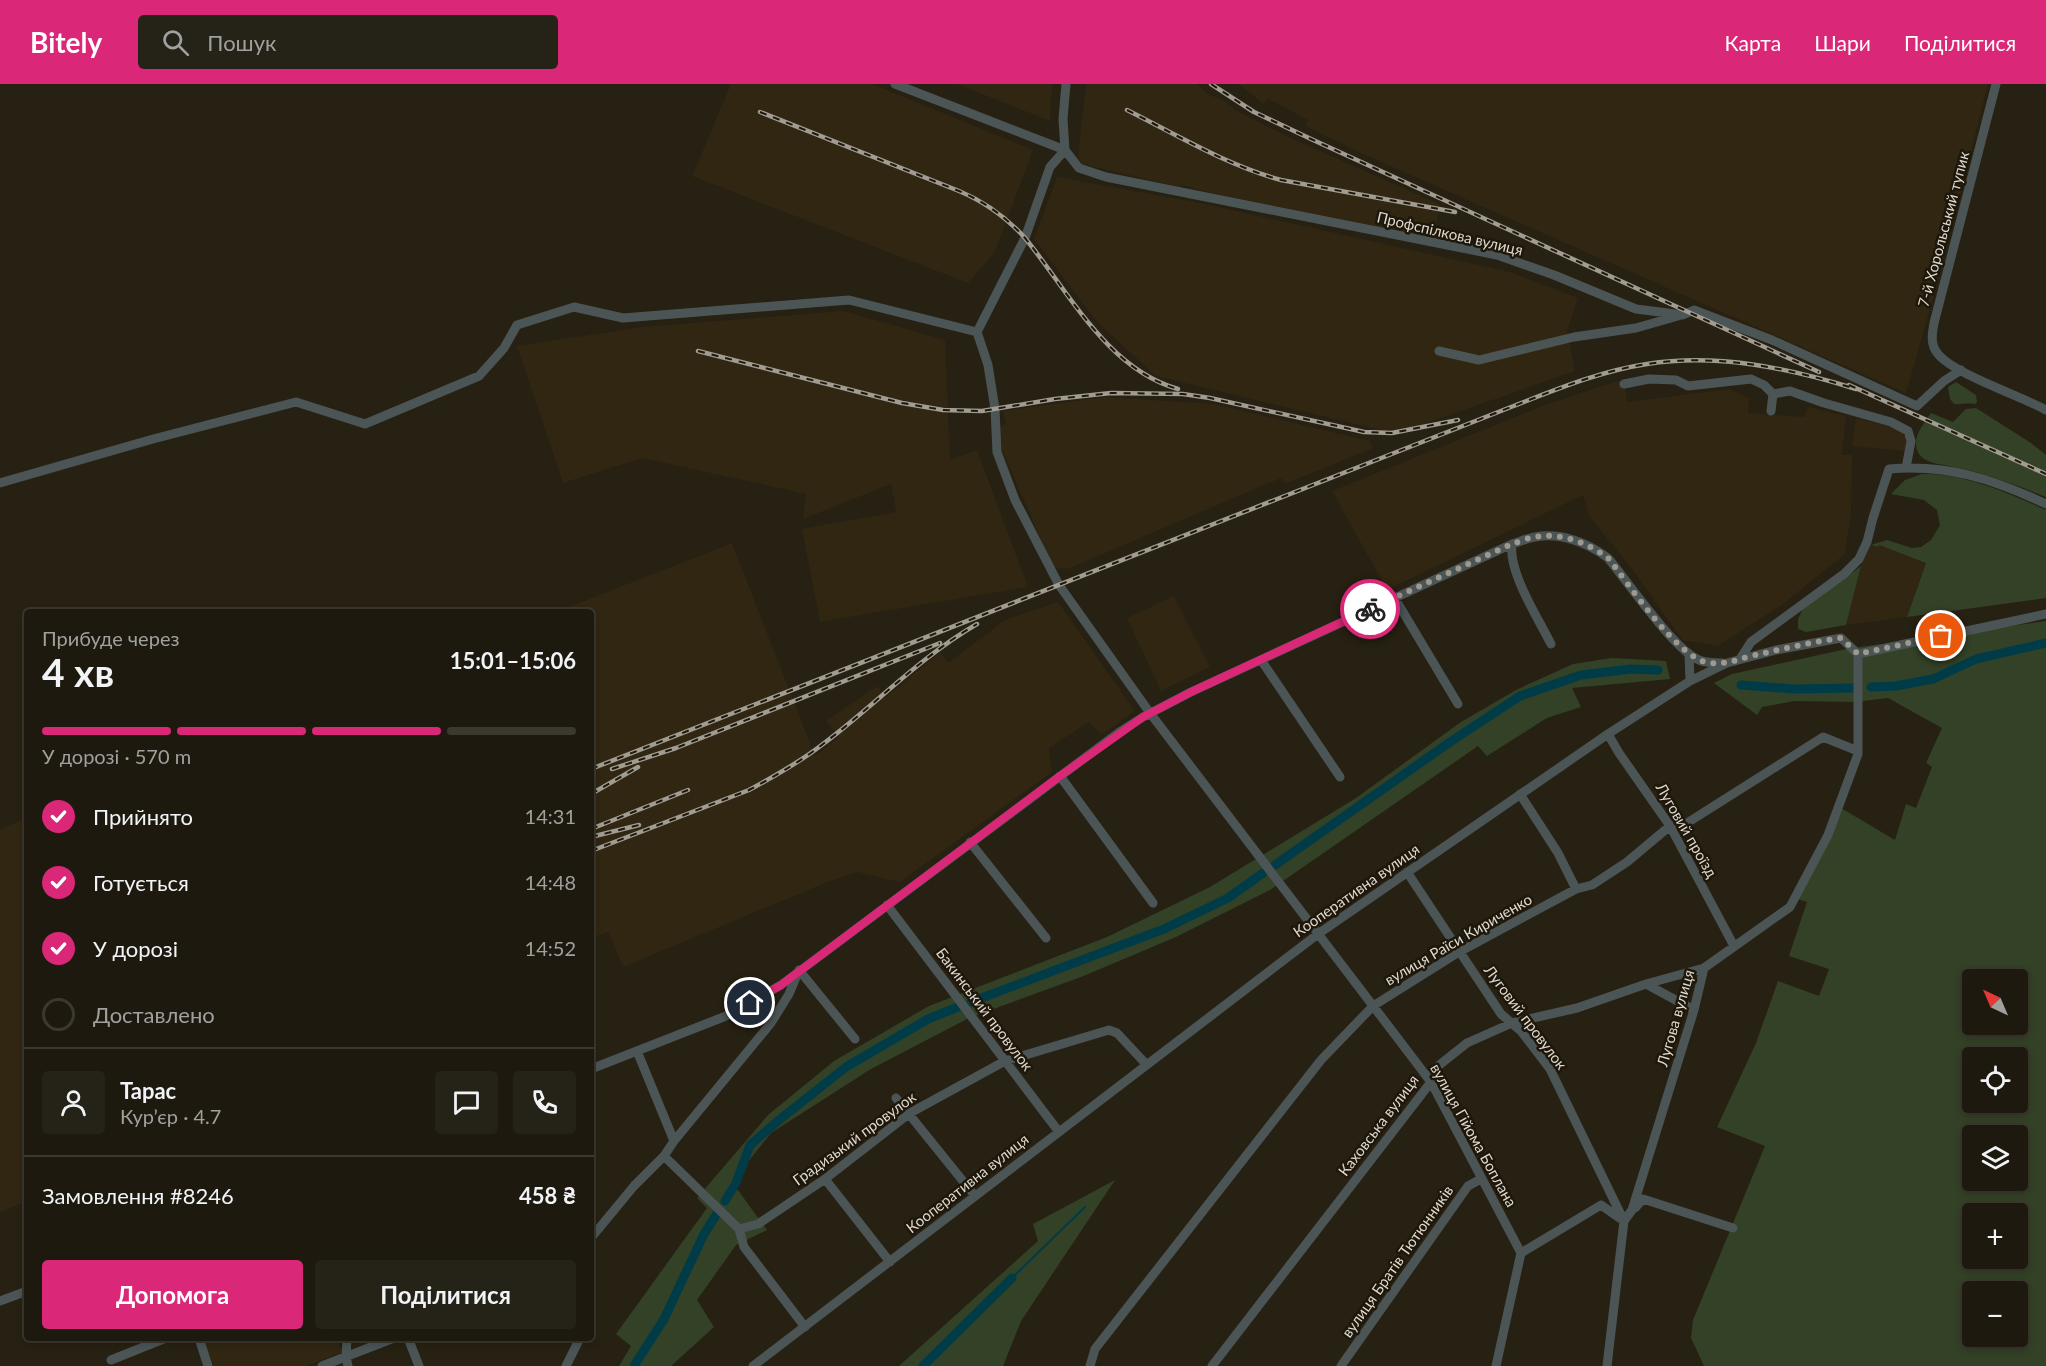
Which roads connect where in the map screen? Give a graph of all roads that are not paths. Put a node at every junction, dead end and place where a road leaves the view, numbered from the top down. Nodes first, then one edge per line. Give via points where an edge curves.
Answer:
1 (895, 84) edge
2 (1066, 84) edge
3 (1996, 84) edge
4 (1065, 150) junction
5 (1683, 315) junction
6 (976, 332) junction
7 (1439, 351) dead end
8 (1961, 370) junction
9 (1624, 384) dead end
10 (1773, 394) junction
11 (2046, 410) edge
12 (1771, 411) dead end
13 (1906, 468) junction
14 (0, 483) edge
15 (2046, 504) edge
16 (1512, 544) junction
17 (1394, 597) junction
18 (2046, 614) edge
19 (1551, 644) dead end
20 (1689, 654) junction
21 (1858, 654) junction
22 (1740, 659) junction
23 (1261, 660) junction
24 (1726, 663) junction
25 (1690, 681) junction
26 (1458, 704) dead end
27 (1150, 713) junction
28 (1608, 734) junction
29 (1858, 751) junction
30 (1060, 776) junction
31 (1340, 777) dead end
32 (1520, 794) junction
33 (1670, 826) junction
34 (970, 842) junction
35 (1407, 872) junction
36 (1575, 889) junction
37 (1153, 903) dead end
38 (887, 905) junction
39 (1318, 934) junction
40 (1046, 938) dead end
41 (1734, 946) junction
42 (1459, 952) junction
43 (1704, 968) junction
44 (799, 970) junction
45 (1646, 984) junction
46 (1373, 1006) junction
47 (1694, 1010) junction
48 (1512, 1023) junction
49 (855, 1039) dead end
50 (636, 1052) junction
51 (1005, 1061) junction
52 (1146, 1064) junction
53 (594, 1068) edge
54 (1431, 1082) junction
55 (896, 1098) dead end
56 (910, 1113) junction
57 (1059, 1132) junction
58 (674, 1141) junction
59 (664, 1156) junction
60 (825, 1179) junction
61 (1481, 1179) junction
62 (975, 1196) junction
63 (1624, 1221) junction
64 (1734, 1228) dead end
65 (739, 1229) junction
66 (594, 1234) edge
67 (1521, 1253) junction
68 (890, 1262) junction
69 (24, 1292) edge
70 (0, 1301) edge
71 (806, 1327) junction
72 (158, 1341) edge
73 (200, 1341) edge
74 (347, 1341) edge
75 (388, 1341) edge
76 (409, 1341) edge
77 (578, 1341) edge
78 (111, 1360) dead end
79 (347, 1361) edge
80 (208, 1366) edge
81 (322, 1366) edge
82 (419, 1366) edge
83 (566, 1366) edge
84 (753, 1366) edge
85 (1090, 1366) edge
86 (1212, 1366) edge
87 (1341, 1366) edge
88 (1496, 1366) edge
89 (1607, 1366) edge

1 - 4 street, Профспілкова вулиця
2 - 4 street
3 - 8 street, 7-й Хорольський тупик via 1932,332 1938,355
4 - 5 street, Профспілкова вулиця via 1079,168 1106,177 1497,255 1636,309
4 - 6 street via 1050,167 1025,238
5 - 7 street via 1479,360
5 - 8 street, Профспілкова вулиця via 1694,309 1917,406
6 - 14 street via 849,300 623,318 574,306 517,325 504,348 479,376 365,424 296,402
6 - 27 street, вулиця Гійома Боплана via 988,365 996,452 1015,500 1059,585
8 - 11 street
9 - 10 street via 1649,379 1676,380 1688,386 1751,379
10 - 12 street
10 - 13 street via 1790,391 1891,422 1908,431 1911,441
13 - 15 street via 1919,466 1957,472 2008,487
13 - 22 street via 1889,469 1868,542 1859,559 1751,642
16 - 17 street
16 - 19 street via 1510,555 1515,572
16 - 20 street via 1535,537 1562,536 1598,550
17 - 23 street
17 - 26 street
18 - 21 street
20 - 24 street via 1708,663
20 - 25 street
21 - 22 street, Кооперативна вулиця via 1841,638
21 - 29 street, Лугова вулиця
22 - 24 street, Кооперативна вулиця
23 - 27 street
23 - 31 street
24 - 25 street, Кооперативна вулиця
25 - 28 street, Кооперативна вулиця
27 - 30 street
27 - 39 street, вулиця Гійома Боплана
28 - 32 street, Кооперативна вулиця
28 - 33 street, Луговий проїзд
29 - 33 street, вулиця Раїси Кириченко via 1823,737 1687,823
29 - 41 street, Лугова вулиця via 1828,835 1791,907
30 - 34 street
30 - 37 street
32 - 35 street, Кооперативна вулиця
32 - 36 street via 1558,853
33 - 36 street, вулиця Раїси Кириченко via 1627,862 1592,885
33 - 41 street, Луговий проїзд
34 - 38 street
34 - 40 street
35 - 39 street, Кооперативна вулиця
35 - 42 street, Луговий провулок
36 - 42 street, вулиця Раїси Кириченко
38 - 44 street
38 - 51 street, Бакинський провулок
39 - 46 street, вулиця Гійома Боплана
39 - 52 street, Кооперативна вулиця
41 - 43 street, Лугова вулиця
42 - 46 street, вулиця Раїси Кириченко
42 - 48 street, Луговий провулок via 1501,1014
43 - 45 street, Каховська вулиця
43 - 47 street, Лугова вулиця
44 - 49 street
44 - 50 street via 781,985 726,1016
44 - 58 street via 771,1023
45 - 47 street
45 - 48 street, Каховська вулиця via 1577,1008
46 - 54 street, вулиця Гійома Боплана
46 - 85 street, вулиця Раїси Кириченко via 1321,1060 1095,1349
47 - 63 street, Лугова вулиця via 1632,1210
48 - 54 street, Каховська вулиця via 1467,1043 1433,1070
48 - 63 street, Луговий провулок via 1550,1069
50 - 53 street
50 - 58 street
51 - 52 street, Градизький провулок via 1109,1030 1117,1033
51 - 56 street, Градизький провулок
51 - 57 street, Бакинський провулок
52 - 57 street, Кооперативна вулиця
54 - 61 street, вулиця Гійома Боплана
54 - 86 street, Каховська вулиця
55 - 56 street
56 - 60 street, Градизький провулок
56 - 62 street
57 - 62 street, Кооперативна вулиця
58 - 59 street
59 - 65 street
59 - 66 street
60 - 65 street, Градизький провулок via 758,1224
60 - 68 street
61 - 67 street, вулиця Гійома Боплана
61 - 87 street, вулиця Братів Тютюнників via 1468,1186
62 - 68 street, Кооперативна вулиця
63 - 64 street via 1642,1199
63 - 67 street via 1601,1205
63 - 89 street, Лугова вулиця
65 - 71 street via 744,1247
67 - 88 street
68 - 71 street, Кооперативна вулиця
69 - 70 street
71 - 84 street, Кооперативна вулиця
72 - 78 street
73 - 80 street
74 - 79 street
75 - 79 street
76 - 82 street
77 - 83 street
79 - 81 street

